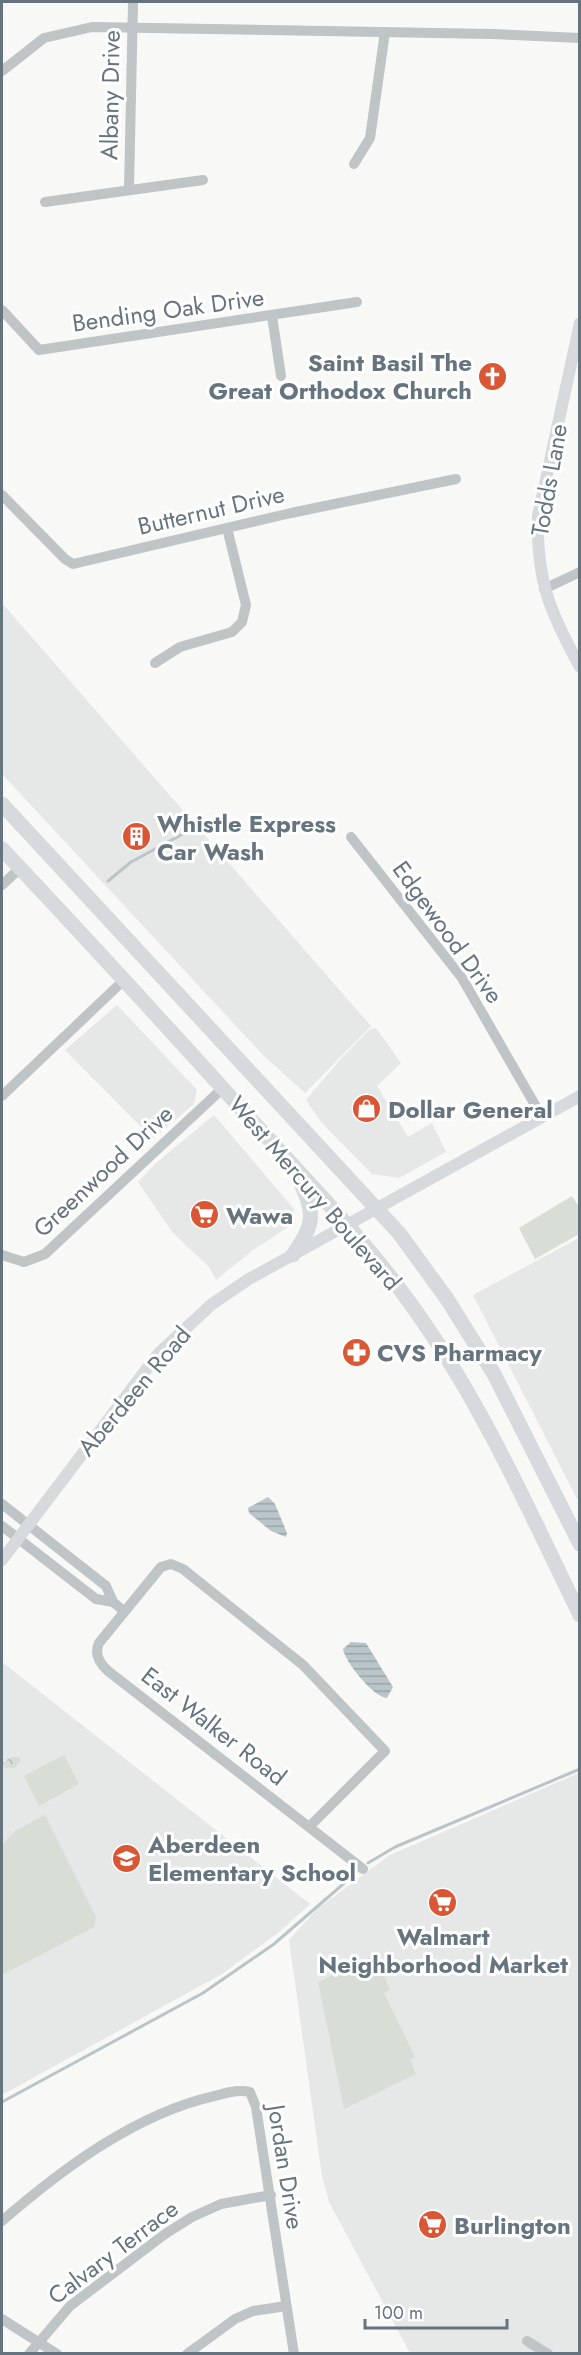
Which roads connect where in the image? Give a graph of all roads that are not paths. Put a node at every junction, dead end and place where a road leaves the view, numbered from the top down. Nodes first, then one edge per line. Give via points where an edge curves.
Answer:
1 (133, 2) edge
2 (132, 27) junction
3 (385, 32) junction
4 (579, 38) edge
5 (2, 71) edge
6 (354, 164) dead end
7 (203, 180) dead end
8 (129, 189) junction
9 (45, 202) dead end
10 (357, 302) dead end
11 (2, 310) edge
12 (272, 316) junction
13 (579, 323) edge
14 (281, 376) dead end
15 (456, 479) dead end
16 (2, 495) edge
17 (227, 528) junction
18 (579, 572) edge
19 (544, 589) junction
20 (156, 663) dead end
21 (579, 667) edge
22 (2, 804) edge
23 (351, 837) dead end
24 (2, 849) edge
25 (20, 868) junction
26 (2, 885) edge
27 (124, 980) junction
28 (223, 1088) junction
29 (2, 1096) edge
30 (579, 1096) edge
31 (542, 1117) junction
32 (293, 1165) junction
33 (377, 1209) junction
34 (348, 1225) junction
35 (2, 1255) edge
36 (293, 1255) junction
37 (2, 1504) edge
38 (28, 1524) junction
39 (2, 1526) edge
40 (17, 1539) junction
41 (579, 1544) edge
42 (2, 1560) edge
43 (113, 1602) junction
44 (124, 1611) junction
45 (579, 1615) edge
46 (309, 1827) junction
47 (363, 1869) dead end
48 (271, 2195) junction
49 (2, 2221) edge
50 (286, 2306) junction
51 (2, 2319) edge
52 (527, 2341) dead end
53 (38, 2342) junction
54 (29, 2354) edge
55 (57, 2354) edge
56 (188, 2354) edge
57 (294, 2354) edge
58 (548, 2354) edge

1 - 2 street, Albany Drive
2 - 3 street
2 - 5 street via 92,27 44,38
2 - 8 street, Albany Drive
3 - 4 street
3 - 6 street via 370,138
7 - 8 street
8 - 9 street
10 - 12 street, Bending Oak Drive
11 - 12 street, Bending Oak Drive via 39,350
12 - 14 street
13 - 19 main road, Todds Lane via 538,516 539,571
15 - 17 street, Butternut Drive
16 - 17 street, Butternut Drive via 73,564
17 - 20 street via 246,604 242,622 232,632 180,647
18 - 19 street
19 - 21 main road, Todds Lane
22 - 33 highway, West Mercury Boulevard
23 - 31 street, Edgewood Drive via 462,978
24 - 25 highway, West Mercury Boulevard
25 - 26 street
25 - 27 highway, West Mercury Boulevard
27 - 28 highway, West Mercury Boulevard
27 - 29 street
28 - 32 highway, West Mercury Boulevard
28 - 35 street, Greenwood Drive via 45,1254 24,1262
30 - 31 main road, Aberdeen Road
31 - 33 main road, Aberdeen Road
32 - 34 highway, West Mercury Boulevard
32 - 36 highway via 313,1217
33 - 34 main road, Aberdeen Road
33 - 41 highway, West Mercury Boulevard via 427,1271 479,1347
34 - 36 main road, Aberdeen Road
34 - 45 highway, West Mercury Boulevard via 405,1296 469,1394
36 - 38 main road, Aberdeen Road via 223,1296 175,1336
37 - 38 street
38 - 40 main road, Aberdeen Road
38 - 43 street via 106,1587
39 - 40 street
40 - 42 main road, Aberdeen Road
40 - 43 street via 96,1599
43 - 44 street
44 - 46 street, East Walker Road via 98,1646 97,1657 102,1665
44 - 46 street, East Walker Road via 158,1569 167,1564 179,1568 294,1657 385,1751
46 - 47 street, East Walker Road
48 - 49 street, Jordan Drive via 255,2098 243,2090 201,2099 114,2137
48 - 50 street, Jordan Drive
48 - 53 street, Calvary Terrace via 221,2204 192,2217 70,2306
50 - 56 street via 253,2311 235,2319
50 - 57 street, Jordan Drive
51 - 53 street
52 - 58 street
53 - 54 street, Calvary Terrace
53 - 55 street

